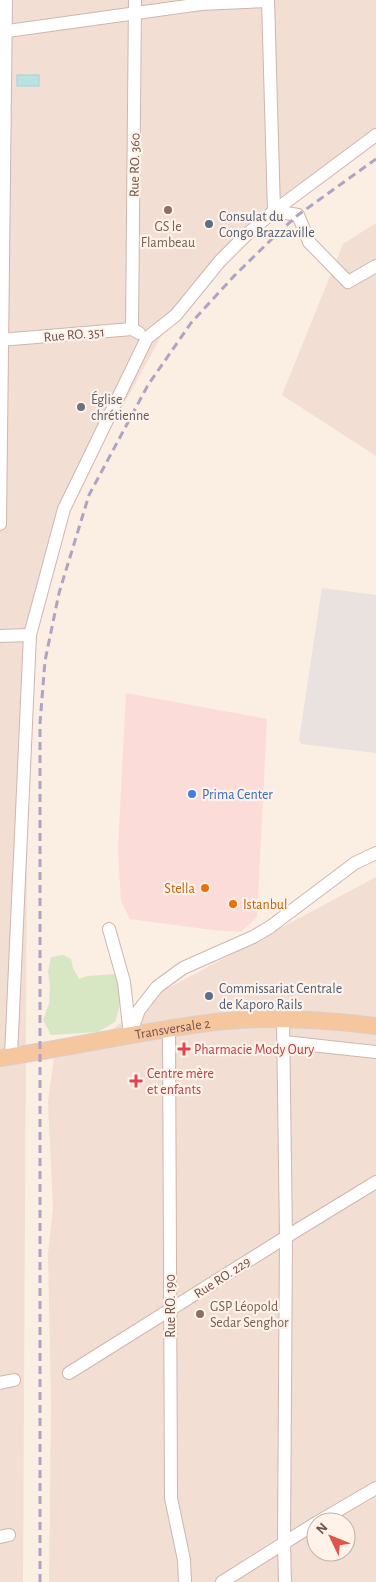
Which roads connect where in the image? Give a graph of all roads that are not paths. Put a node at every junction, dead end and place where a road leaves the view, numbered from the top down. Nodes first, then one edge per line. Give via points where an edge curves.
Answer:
1 (6, 0) edge
2 (268, 1) edge
3 (136, 6) edge
4 (3, 32) edge
5 (376, 135) edge
6 (274, 211) junction
7 (376, 266) edge
8 (132, 329) junction
9 (147, 338) junction
10 (2, 340) edge
11 (0, 524) edge
12 (30, 635) junction
13 (0, 636) edge
14 (376, 853) edge
15 (109, 929) dead end
16 (283, 1020) junction
17 (376, 1026) edge
18 (169, 1028) junction
19 (130, 1035) junction
20 (284, 1042) junction
21 (376, 1052) edge
22 (6, 1057) edge
23 (376, 1182) edge
24 (286, 1237) junction
25 (170, 1310) junction
26 (69, 1373) dead end
27 (14, 1380) dead end
28 (0, 1383) edge
29 (376, 1488) edge
30 (336, 1512) edge
31 (306, 1529) edge
32 (284, 1542) junction
33 (185, 1582) edge
34 (222, 1582) edge
35 (285, 1582) edge

1 - 4 street
2 - 3 street
2 - 6 street
3 - 4 street
3 - 8 street, Rue RO. 360
4 - 10 street
5 - 6 street
6 - 7 street via 298,215 309,242 348,282
6 - 9 street via 220,261 176,315
8 - 9 street
8 - 10 street, Rue RO. 351
9 - 12 street via 64,509
10 - 11 street
12 - 13 street
12 - 22 street
14 - 19 street via 355,864 270,927 182,968 157,987 139,1010
15 - 19 street via 124,982
16 - 17 main road, Transversale 2
16 - 18 main road, Transversale 2 via 227,1021
16 - 20 street
18 - 19 main road, Transversale 2
18 - 25 street, Rue RO. 190
19 - 22 main road, Transversale 2
20 - 21 street
20 - 24 street
23 - 24 street, Rue RO. 229
24 - 25 street, Rue RO. 229
24 - 32 street
25 - 26 street, Rue RO. 229
25 - 33 street, Rue RO. 190 via 171,1498 184,1560
27 - 28 street
29 - 30 street
31 - 32 street
32 - 34 street
32 - 35 street

